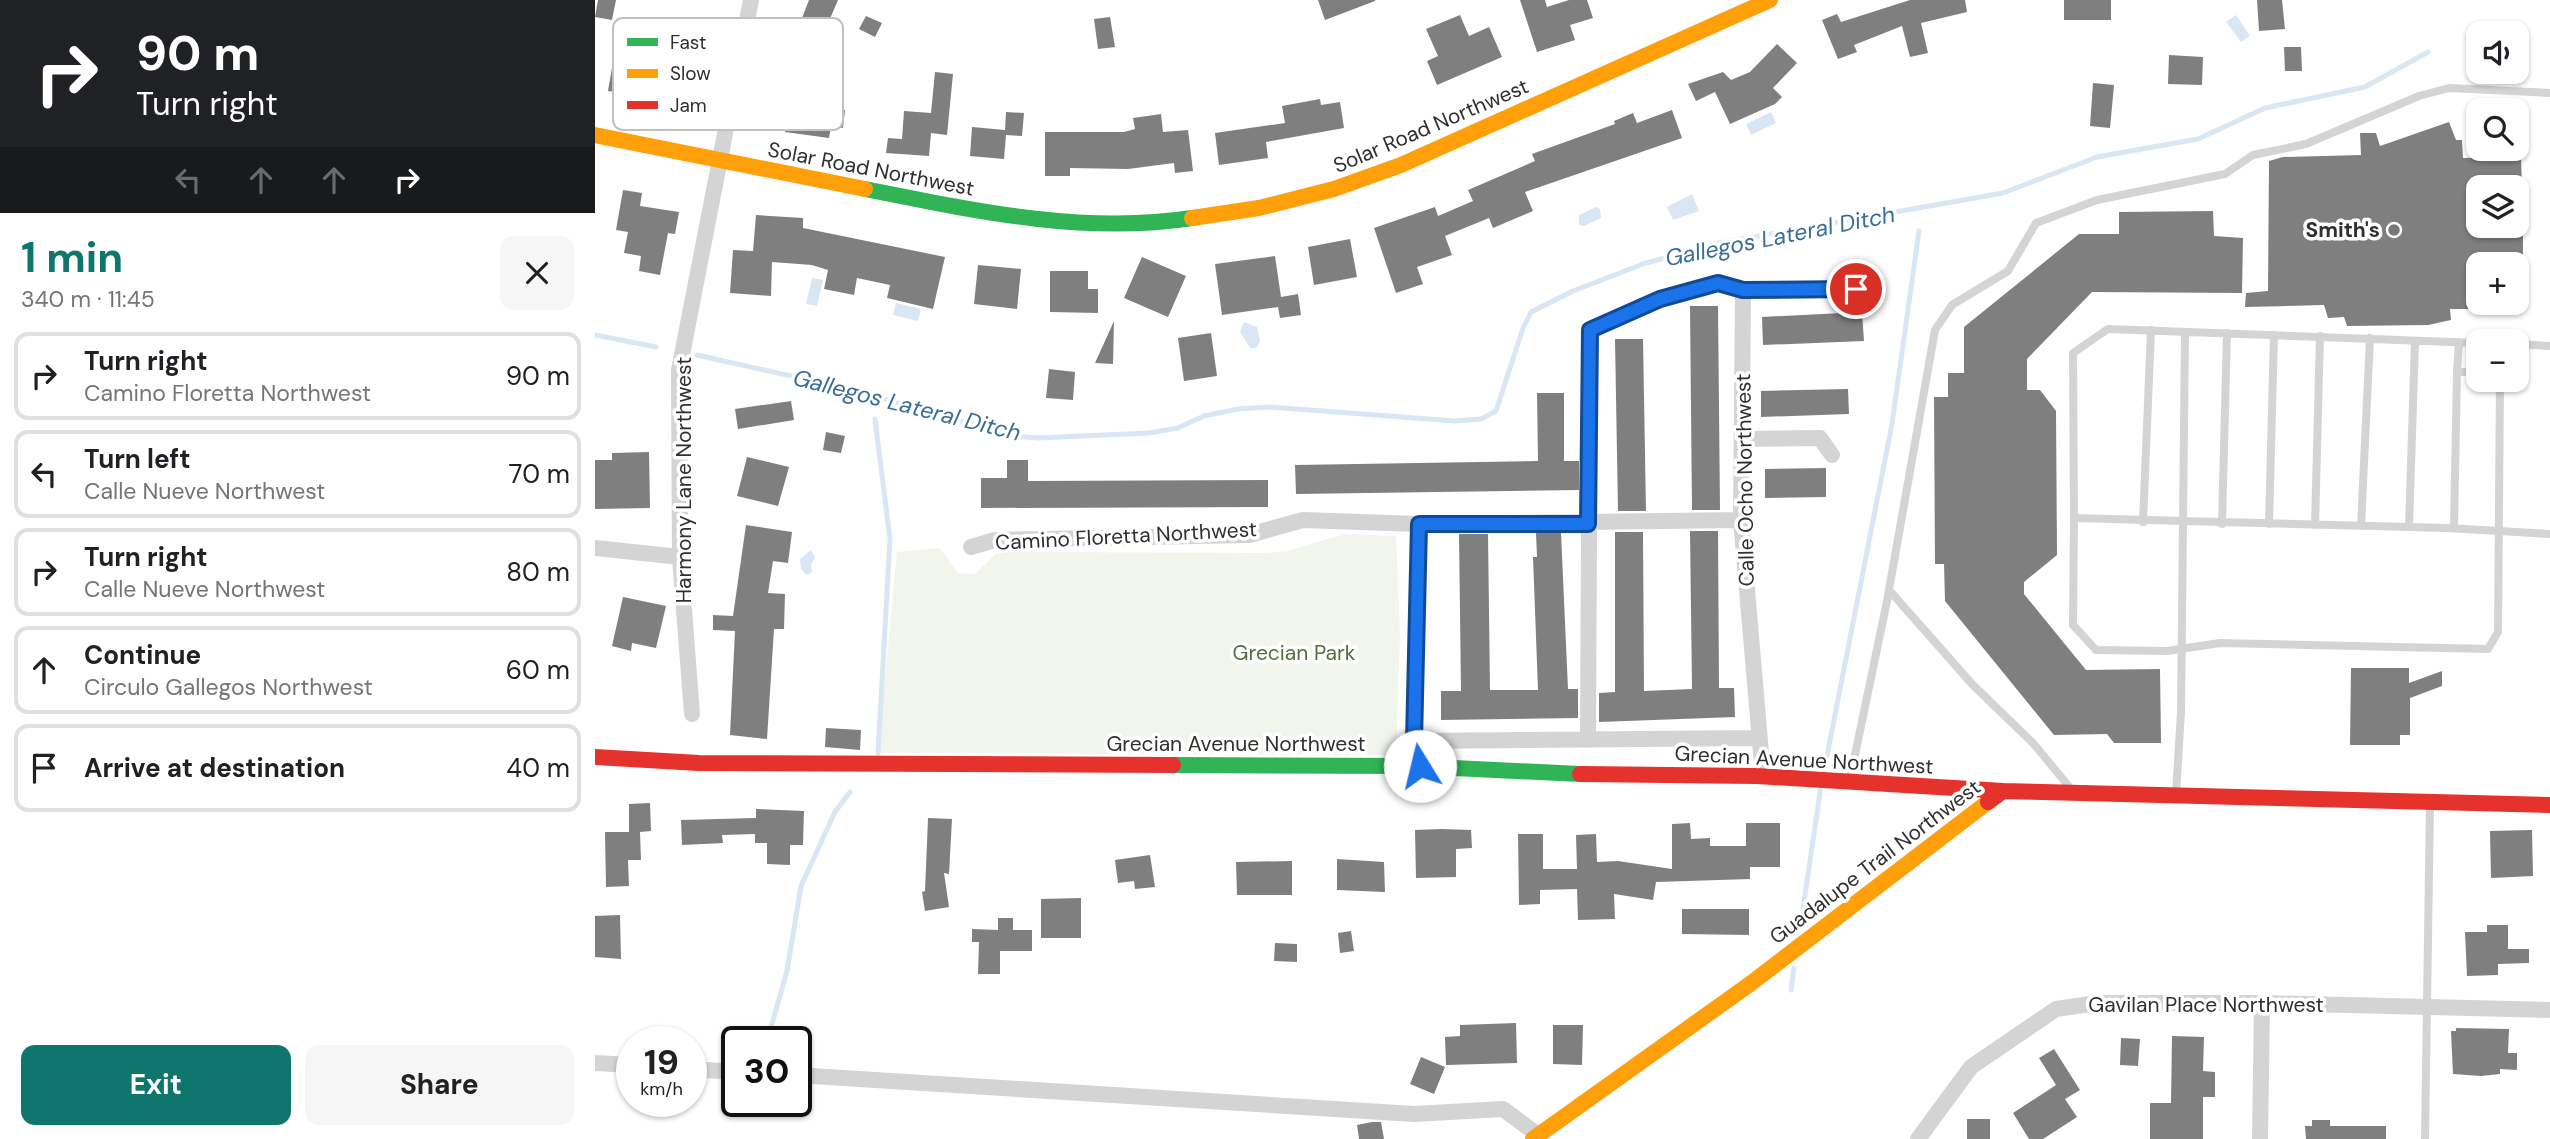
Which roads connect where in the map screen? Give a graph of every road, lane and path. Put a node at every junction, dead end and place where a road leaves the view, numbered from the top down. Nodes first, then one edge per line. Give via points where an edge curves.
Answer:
1 (751, 0) edge
2 (1770, 0) edge
3 (748, 18) edge
4 (2550, 93) edge
5 (724, 130) edge
6 (595, 135) edge
7 (717, 159) junction
8 (1856, 289) dead end
9 (1743, 290) junction
10 (2151, 330) junction
11 (2185, 332) junction
12 (2227, 333) junction
13 (2274, 335) junction
14 (2320, 336) junction
15 (2370, 338) junction
16 (2415, 341) junction
17 (2459, 342) junction
18 (2466, 342) edge
19 (2529, 345) edge
20 (2550, 346) edge
21 (2457, 372) junction
22 (2466, 372) edge
23 (2500, 392) edge
24 (1743, 439) junction
25 (1832, 455) dead end
26 (2074, 518) junction
27 (1741, 520) junction
28 (2143, 522) junction
29 (2183, 523) junction
30 (1419, 524) junction
31 (1588, 524) junction
32 (2222, 524) junction
33 (2269, 524) junction
34 (2315, 525) junction
35 (2361, 526) junction
36 (2409, 527) junction
37 (2454, 528) junction
38 (2500, 531) junction
39 (2550, 534) edge
40 (971, 547) dead end
41 (595, 548) edge
42 (680, 557) junction
43 (1889, 590) junction
44 (2181, 648) junction
45 (692, 714) dead end
46 (1758, 738) junction
47 (1588, 739) junction
48 (1414, 741) junction
49 (595, 757) edge
50 (1420, 766) junction
51 (1763, 776) junction
52 (1849, 782) junction
53 (2003, 792) junction
54 (2075, 794) junction
55 (2176, 797) junction
56 (2430, 804) junction
57 (2550, 805) edge
58 (2262, 1003) junction
59 (2427, 1005) junction
60 (2550, 1010) edge
61 (595, 1063) edge
62 (616, 1064) edge
63 (812, 1076) edge
64 (1536, 1137) edge
65 (1918, 1139) edge
66 (2260, 1139) edge
67 (2425, 1139) edge

1 - 3 street, Harmony Lane Northwest
2 - 7 street, Solar Road Northwest via 1401,165 1334,189 1259,208 1124,223 1010,216
4 - 43 lane via 2449,88 2306,144 2253,155 2225,174 2097,200 2036,223 2008,271 1952,305 1935,330
5 - 7 street, Harmony Lane Northwest
6 - 7 street, Solar Road Northwest
7 - 42 street, Harmony Lane Northwest via 678,370
8 - 9 street
9 - 24 street, Calle Ocho Northwest
9 - 31 street via 1718,283 1706,286 1660,299 1590,330
10 - 11 lane
10 - 26 lane via 2108,329 2073,353
10 - 28 lane
11 - 12 lane
11 - 29 lane
12 - 13 lane
12 - 32 lane
13 - 14 lane
13 - 33 lane
14 - 15 lane
14 - 34 lane
15 - 16 lane
15 - 35 lane
16 - 17 lane
16 - 36 lane
17 - 18 lane
17 - 21 lane
19 - 20 lane
21 - 22 lane
21 - 37 lane
23 - 38 lane
24 - 25 street via 1820,438
24 - 27 street, Calle Ocho Northwest
26 - 28 lane
26 - 44 lane via 2073,625 2096,650
27 - 31 street, Camino Floretta Northwest
27 - 46 street, Calle Ocho Northwest
28 - 29 lane
29 - 32 lane
29 - 44 lane
30 - 31 street, Camino Floretta Northwest
30 - 40 street, Camino Floretta Northwest via 1303,520 1249,535 995,540
30 - 48 street
31 - 47 street
32 - 33 lane
33 - 34 lane
34 - 35 lane
35 - 36 lane
36 - 37 lane
37 - 38 lane
38 - 39 lane
38 - 44 lane via 2498,632 2488,649 2220,643
41 - 42 street
42 - 45 street, Harmony Lane Northwest
43 - 52 lane
43 - 54 lane
44 - 55 lane
46 - 47 street
46 - 51 street, Calle Ocho Northwest
47 - 48 street
48 - 50 street
49 - 50 street, Grecian Avenue Northwest via 712,763
50 - 51 street, Grecian Avenue Northwest
51 - 52 street, Grecian Avenue Northwest
52 - 53 street, Grecian Avenue Northwest
53 - 54 street, Guadalupe Trail Northwest
53 - 64 street, Guadalupe Trail Northwest via 1750,984
54 - 55 street, Guadalupe Trail Northwest
55 - 56 street, Guadalupe Trail Northwest
56 - 57 street, Guadalupe Trail Northwest
56 - 59 lane
58 - 59 street, Gavilan Place Northwest
58 - 65 street, Gavilan Place Northwest via 2097,1003 2056,1009 1971,1067
58 - 66 street
59 - 60 street, Gavilan Place Northwest
59 - 67 lane
61 - 62 street
63 - 64 street via 1414,1114 1503,1109

